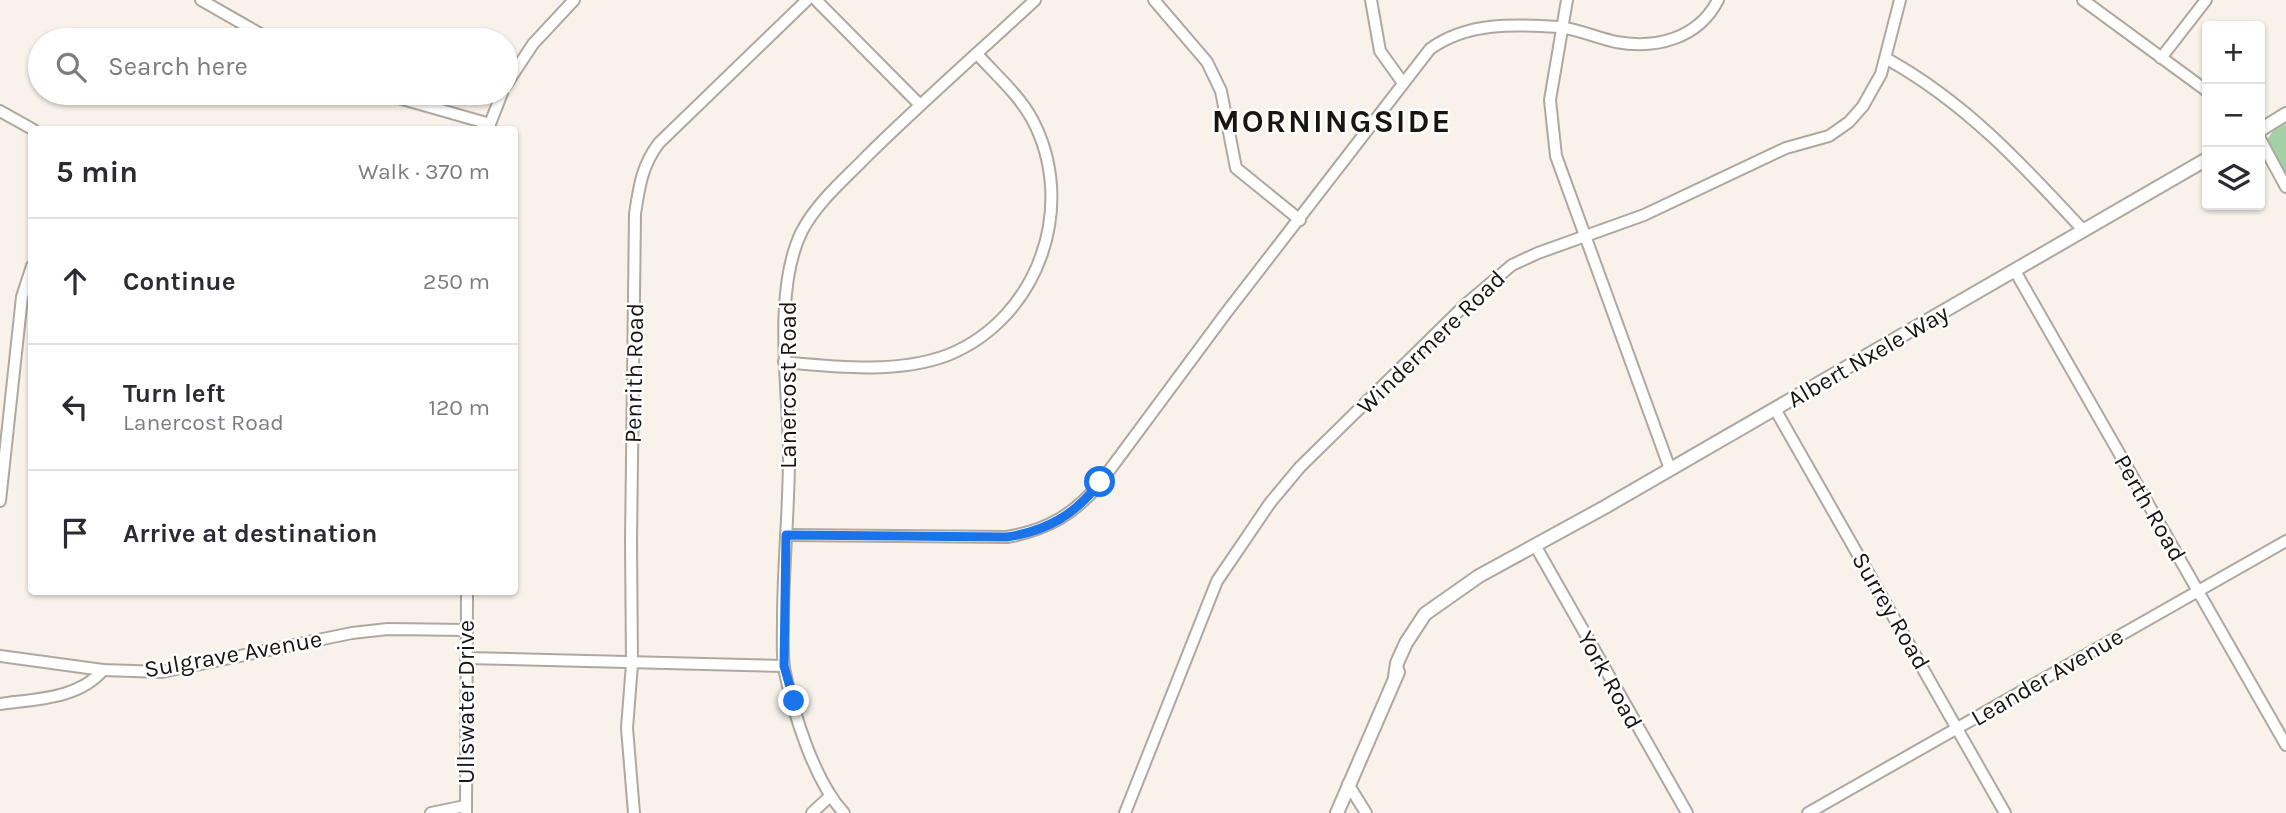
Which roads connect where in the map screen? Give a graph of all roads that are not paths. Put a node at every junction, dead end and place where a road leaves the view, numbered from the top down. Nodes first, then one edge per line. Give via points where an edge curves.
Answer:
1 (201, 0) edge
2 (574, 0) edge
3 (807, 0) edge
4 (816, 0) edge
5 (1035, 0) edge
6 (1154, 0) edge
7 (1371, 0) edge
8 (1567, 0) edge
9 (1718, 0) edge
10 (1900, 0) edge
11 (2083, 0) edge
12 (2206, 0) edge
13 (1561, 27) junction
14 (250, 28) edge
15 (977, 54) junction
16 (2161, 58) junction
17 (1887, 59) junction
18 (518, 67) edge
19 (1403, 83) junction
20 (2202, 87) edge
21 (419, 105) edge
22 (497, 105) edge
23 (920, 105) junction
24 (0, 111) edge
25 (2286, 114) edge
26 (486, 126) edge
27 (489, 126) edge
28 (28, 127) edge
29 (2265, 127) edge
30 (2264, 147) edge
31 (2202, 162) edge
32 (2286, 187) edge
33 (1300, 220) junction
34 (2083, 230) junction
35 (1585, 237) junction
36 (2015, 271) junction
37 (28, 278) edge
38 (784, 362) junction
39 (1775, 409) junction
40 (1671, 469) junction
41 (0, 501) edge
42 (786, 535) junction
43 (2286, 541) edge
44 (1532, 549) junction
45 (2198, 591) junction
46 (467, 595) edge
47 (467, 630) junction
48 (0, 656) edge
49 (467, 658) junction
50 (632, 664) junction
51 (784, 666) junction
52 (103, 670) junction
53 (0, 704) edge
54 (1958, 728) junction
55 (2286, 745) edge
56 (1349, 784) junction
57 (829, 797) junction
58 (465, 810) edge
59 (432, 813) edge
60 (634, 813) edge
61 (812, 813) edge
62 (844, 813) edge
63 (1125, 813) edge
64 (1337, 813) edge
65 (1366, 813) edge
66 (1687, 813) edge
67 (1808, 813) edge
68 (2005, 813) edge

1 - 14 street
2 - 18 street
3 - 50 street, Penrith Road via 659,143 643,167 635,214
4 - 23 street
5 - 15 street, Lanercost Road
6 - 33 street via 1207,62 1221,91 1236,168
7 - 19 street via 1380,51
8 - 13 street
9 - 13 street via 1693,29 1666,43 1615,42
10 - 17 street, Windermere Road
11 - 16 street
12 - 16 street
13 - 19 street via 1464,30 1430,49
13 - 35 street via 1552,75 1551,124 1556,156
15 - 23 street, Lanercost Road
15 - 38 street via 1022,103 1051,178 1043,255 1021,297 983,334 946,355 883,366
16 - 20 street
17 - 34 street via 1969,114
17 - 35 street, Windermere Road via 1863,107 1829,136 1786,148 1644,215
19 - 33 street
21 - 26 street
22 - 27 street
23 - 38 street, Lanercost Road via 822,201 801,234 790,273
24 - 28 street
25 - 29 main road
30 - 32 street
31 - 34 main road, Albert Nxele Way
33 - 42 street via 1086,501 1064,517 1029,534 1007,537
34 - 36 main road, Albert Nxele Way
35 - 40 street
35 - 63 street, Windermere Road via 1512,265 1487,284 1287,480 1217,581
36 - 39 main road, Albert Nxele Way
36 - 45 street, Perth Road
37 - 41 street via 22,297
38 - 42 street, Lanercost Road via 789,455
39 - 40 main road, Albert Nxele Way
39 - 54 street, Surrey Road
40 - 44 main road, Albert Nxele Way
42 - 51 street, Lanercost Road
43 - 45 street, Leander Avenue
44 - 56 main road, Albert Nxele Way via 1418,623 1397,663
44 - 66 street, York Road
45 - 54 street, Leander Avenue
45 - 55 street, Perth Road
46 - 47 street, Ullswater Drive
47 - 49 street, Ullswater Drive
47 - 52 street, Sulgrave Avenue via 388,629 162,672
48 - 52 street, Sulgrave Avenue
49 - 50 street
49 - 58 street, Ullswater Drive
50 - 51 street
50 - 60 street, Penrith Road via 627,728
51 - 57 street, Lanercost Road
52 - 53 street via 83,687 56,696
54 - 67 street, Leander Avenue
54 - 68 street, Surrey Road
56 - 64 main road, Albert Nxele Way
56 - 65 street
57 - 61 street
57 - 62 street, Lanercost Road
58 - 59 street

